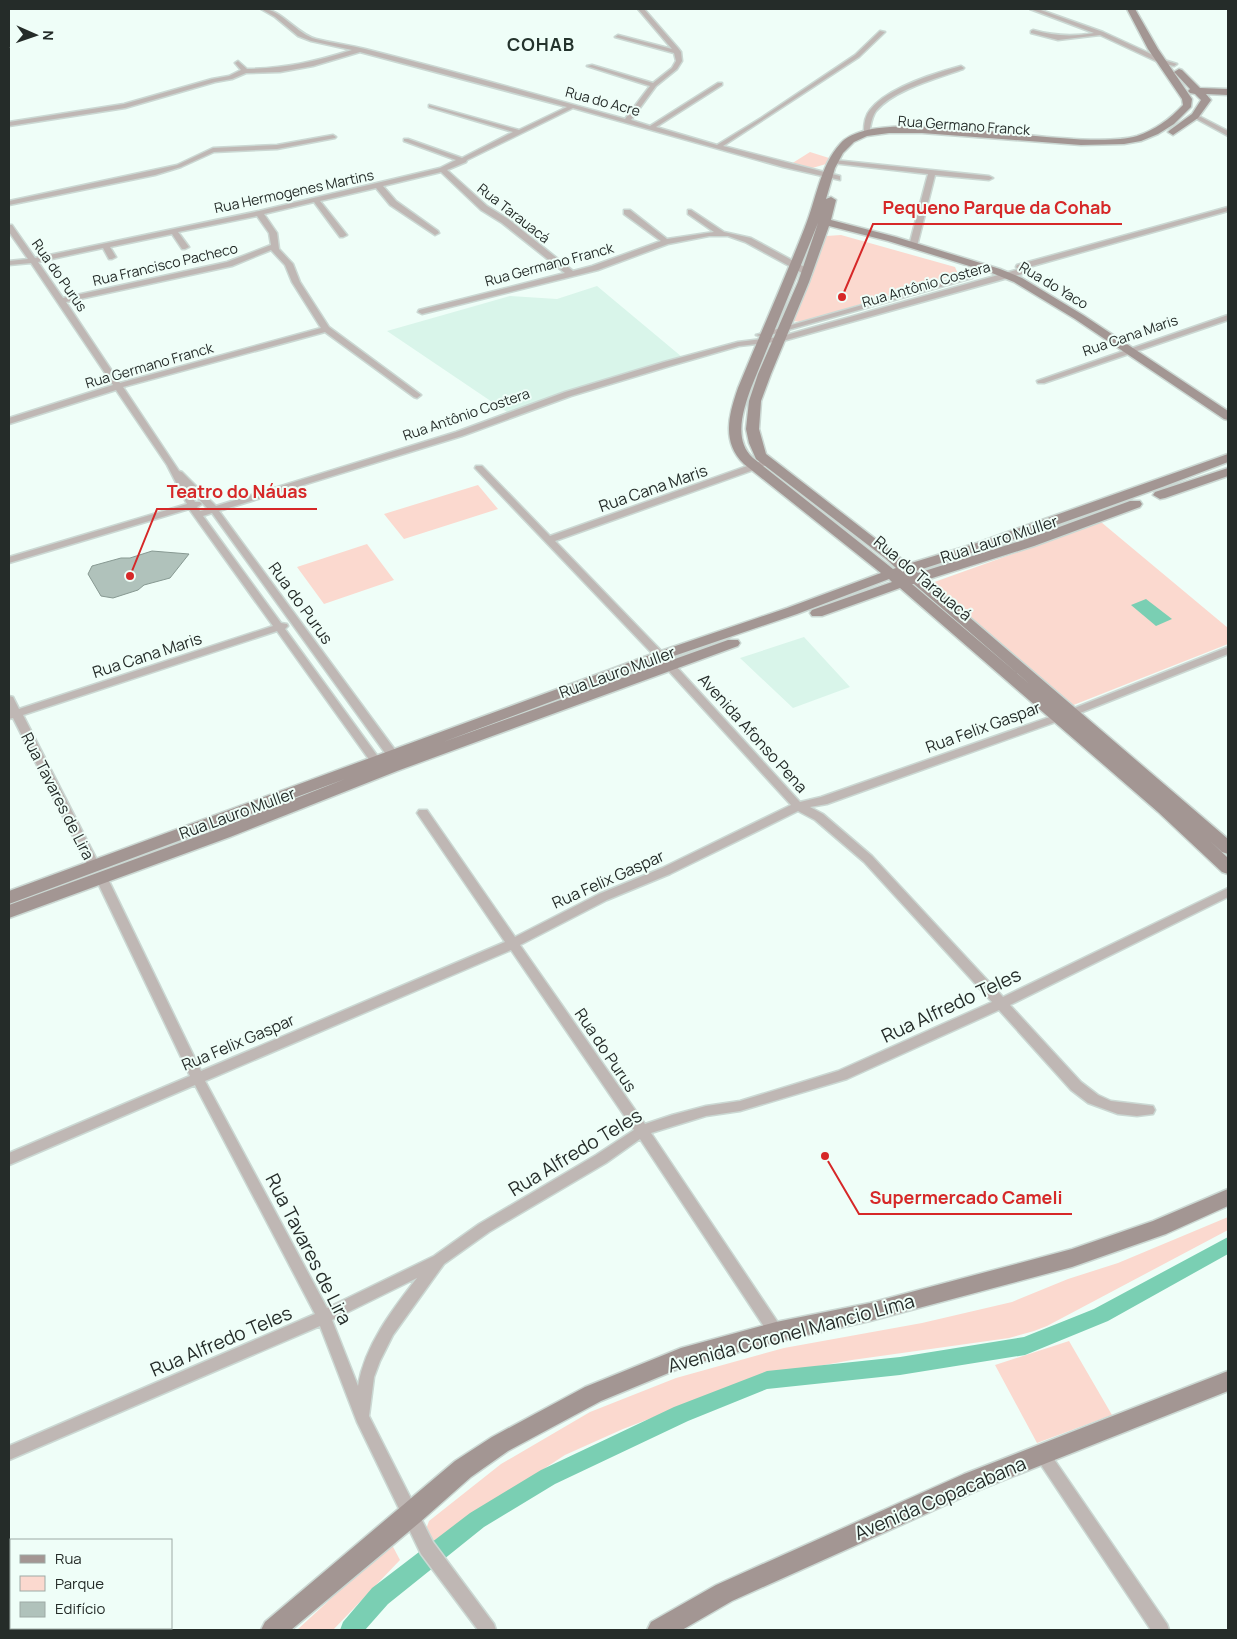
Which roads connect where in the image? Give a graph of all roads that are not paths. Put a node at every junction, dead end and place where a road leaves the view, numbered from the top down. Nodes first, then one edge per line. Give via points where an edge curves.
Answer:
1 (264, 9) edge
2 (641, 9) edge
3 (1033, 9) edge
4 (1131, 9) edge
5 (882, 32) dead end
6 (1033, 32) dead end
7 (1101, 33) junction
8 (618, 37) dead end
9 (361, 50) junction
10 (1165, 50) dead end
11 (678, 52) junction
12 (1162, 62) junction
13 (238, 63) dead end
14 (590, 66) dead end
15 (961, 68) dead end
16 (1175, 70) junction
17 (245, 71) junction
18 (654, 84) junction
19 (720, 84) dead end
20 (1199, 91) junction
21 (1228, 91) edge
22 (1185, 96) junction
23 (1206, 100) junction
24 (431, 106) dead end
25 (572, 106) junction
26 (1195, 116) junction
27 (628, 120) junction
28 (9, 124) edge
29 (652, 127) junction
30 (519, 132) junction
31 (867, 132) junction
32 (1228, 134) edge
33 (333, 137) dead end
34 (406, 140) dead end
35 (1030, 141) junction
36 (719, 146) junction
37 (464, 161) junction
38 (834, 162) junction
39 (845, 163) junction
40 (442, 170) junction
41 (932, 173) junction
42 (831, 177) junction
43 (989, 178) dead end
44 (379, 186) junction
45 (316, 200) junction
46 (9, 204) edge
47 (1228, 209) edge
48 (628, 212) dead end
49 (691, 212) dead end
50 (259, 213) junction
51 (821, 216) junction
52 (9, 227) edge
53 (173, 230) junction
54 (435, 233) dead end
55 (721, 233) junction
56 (343, 235) dead end
57 (666, 242) junction
58 (915, 243) junction
59 (105, 245) junction
60 (185, 247) dead end
61 (274, 247) junction
62 (112, 257) dead end
63 (32, 261) junction
64 (9, 263) edge
65 (801, 269) junction
66 (1015, 270) junction
67 (996, 271) junction
68 (571, 274) junction
69 (924, 290) junction
70 (933, 296) junction
71 (61, 301) junction
72 (422, 312) dead end
73 (828, 316) junction
74 (1228, 317) edge
75 (837, 323) junction
76 (326, 329) junction
77 (782, 334) junction
78 (764, 337) junction
79 (1134, 348) junction
80 (1041, 380) dead end
81 (119, 386) junction
82 (417, 395) dead end
83 (1228, 403) edge
84 (1228, 416) edge
85 (9, 421) edge
86 (1228, 458) edge
87 (171, 465) junction
88 (761, 465) junction
89 (479, 468) dead end
90 (1228, 472) edge
91 (206, 501) junction
92 (194, 510) junction
93 (214, 510) junction
94 (548, 540) junction
95 (9, 560) edge
96 (903, 576) junction
97 (294, 622) junction
98 (277, 628) junction
99 (1228, 650) edge
100 (665, 661) junction
101 (9, 698) edge
102 (12, 714) edge
103 (1064, 715) junction
104 (396, 760) junction
105 (380, 766) junction
106 (798, 806) junction
107 (423, 813) dead end
108 (1228, 848) edge
109 (1228, 868) edge
110 (98, 872) junction
111 (1228, 892) edge
112 (9, 898) edge
113 (9, 912) edge
114 (514, 943) junction
115 (1000, 1004) junction
116 (198, 1077) junction
117 (1148, 1110) dead end
118 (642, 1131) junction
119 (9, 1159) edge
120 (1228, 1198) edge
121 (439, 1260) junction
122 (324, 1317) junction
123 (776, 1332) junction
124 (1228, 1381) edge
125 (362, 1417) junction
126 (9, 1453) edge
127 (1042, 1454) junction
128 (412, 1515) junction
129 (272, 1630) edge
130 (488, 1630) edge
131 (659, 1630) edge
132 (1161, 1630) edge

1 - 9 street, Rua do Acre via 300,35
2 - 11 street
3 - 7 street
4 - 12 main road
5 - 36 street via 857,56
6 - 7 street via 1058,39
7 - 12 street
8 - 11 street
9 - 17 street via 280,70
9 - 25 street, Rua do Acre
10 - 16 main road
11 - 18 street via 677,65
12 - 16 main road
13 - 17 street
14 - 18 street
15 - 31 street via 909,87 884,101 873,110 867,122
16 - 20 main road
16 - 22 main road
17 - 28 street via 230,78 208,81 125,106
18 - 27 street
19 - 29 street
20 - 21 main road
20 - 22 main road
20 - 23 main road
21 - 23 main road
22 - 23 main road
22 - 35 main road, Rua Germano Franck via 1188,105 1178,118 1148,135 1110,142
23 - 26 main road, Rua Germano Franck
24 - 30 street
25 - 27 street, Rua do Acre
25 - 30 street, Rua Hermogenes Martins
26 - 32 street
26 - 35 main road, Rua Germano Franck via 1178,130 1135,145 1094,147
27 - 29 street, Rua do Acre
29 - 36 street, Rua do Acre
30 - 37 street, Rua Hermogenes Martins
31 - 35 main road, Rua Germano Franck via 919,130
31 - 38 main road, Rua Germano Franck via 845,144
33 - 46 street via 278,148 213,150 152,174
34 - 37 street
35 - 39 main road, Rua Germano Franck via 886,134 857,146
36 - 42 street, Rua do Acre
37 - 40 street, Rua Hermogenes Martins
38 - 39 street
38 - 42 main road, Rua Germano Franck
39 - 41 street
39 - 42 main road, Rua Germano Franck
40 - 44 street, Rua Hermogenes Martins
40 - 68 street, Rua Tarauacá via 484,208
41 - 43 street
41 - 58 street
42 - 51 main road, Rua Germano Franck
44 - 45 street, Rua Hermogenes Martins
44 - 54 street via 393,202
45 - 50 street, Rua Hermogenes Martins
45 - 56 street
47 - 66 street, Rua Antônio Costera
48 - 57 street
49 - 55 street
50 - 53 street, Rua Hermogenes Martins
50 - 61 street via 273,233
51 - 58 main road, Rua do Yaco
51 - 65 main road, Rua Germano Franck
52 - 63 street, Rua do Purus
53 - 59 street, Rua Hermogenes Martins
53 - 60 street
55 - 57 street, Rua Germano Franck
55 - 65 street, Rua Germano Franck via 748,240
57 - 68 street, Rua Germano Franck via 613,263
58 - 66 main road, Rua do Yaco
58 - 67 main road, Rua do Yaco
59 - 62 street
59 - 63 street, Rua Hermogenes Martins
61 - 71 street, Rua Francisco Pacheco via 229,264
61 - 76 street via 289,264 296,282
63 - 64 street, Rua Hermogenes Martins
63 - 71 street, Rua do Purus
65 - 77 main road, Rua do Tarauacá
65 - 78 main road, Rua do Tarauacá
66 - 67 main road, Rua do Yaco
66 - 70 street, Rua Antônio Costera
66 - 79 main road, Rua do Yaco via 1041,293
67 - 69 street, Rua Antônio Costera
68 - 72 street, Rua Germano Franck
69 - 70 street
69 - 73 street, Rua Antônio Costera
70 - 75 street, Rua Antônio Costera
71 - 81 street, Rua do Purus
73 - 75 street
73 - 77 street, Rua Antônio Costera
74 - 79 street, Rua Cana Maris
75 - 77 street, Rua Antônio Costera
76 - 81 street, Rua Germano Franck
76 - 82 street
77 - 78 street, Rua Antônio Costera
77 - 88 main road, Rua do Tarauacá via 755,400 752,428
78 - 88 main road, Rua do Tarauacá via 740,400 736,423 739,449
78 - 93 street, Rua Antônio Costera via 568,394 459,434
79 - 80 street, Rua Cana Maris
79 - 83 main road, Rua do Yaco
79 - 84 main road, Rua do Yaco
81 - 85 street, Rua Germano Franck
81 - 87 street, Rua do Purus
86 - 96 main road, Rua Lauro Muller
87 - 91 street, Rua do Purus
87 - 92 street, Rua do Purus
88 - 94 street, Rua Cana Maris
88 - 96 main road, Rua do Tarauacá
89 - 94 street, Avenida Afonso Pena
90 - 96 main road, Rua Lauro Muller via 1029,543
91 - 92 street, Rua Antônio Costera
91 - 93 street, Rua do Purus
92 - 93 street, Rua Antônio Costera
92 - 95 street, Rua Antônio Costera
92 - 98 street, Rua do Purus
93 - 97 street, Rua do Purus
94 - 100 street, Avenida Afonso Pena
96 - 100 main road, Rua Lauro Muller
96 - 103 main road, Rua do Tarauacá via 984,652
97 - 98 street, Rua Cana Maris
97 - 104 street, Rua do Purus
98 - 102 street, Rua Cana Maris
98 - 105 street, Rua do Purus
99 - 103 street, Rua Felix Gaspar
100 - 104 main road, Rua Lauro Muller
100 - 106 street, Avenida Afonso Pena
101 - 102 street, Rua Tavares de Lira
102 - 110 street, Rua Tavares de Lira
103 - 106 street, Rua Felix Gaspar via 823,801
103 - 108 main road, Rua do Tarauacá via 1140,770
103 - 109 main road, Rua do Tarauacá
104 - 105 main road, Rua Lauro Muller
105 - 110 main road, Rua Lauro Muller
106 - 114 street, Rua Felix Gaspar via 666,871 603,897
106 - 115 street, Avenida Afonso Pena via 819,817 868,859
107 - 114 street, Rua do Purus
110 - 112 main road, Rua Lauro Muller
110 - 113 main road, Rua Lauro Muller
110 - 116 street, Rua Tavares de Lira
111 - 115 street, Rua Alfredo Teles
114 - 116 street, Rua Felix Gaspar
114 - 118 street, Rua do Purus
115 - 117 street, Avenida Afonso Pena via 1089,1097 1122,1110
115 - 118 street, Rua Alfredo Teles via 842,1075 740,1106 672,1120
116 - 119 street, Rua Felix Gaspar
116 - 122 street, Rua Tavares de Lira
118 - 121 street, Rua Alfredo Teles via 484,1228
118 - 123 street, Rua do Purus
120 - 123 main road, Avenida Coronel Mancio Lima via 1159,1228 1012,1276
121 - 122 street, Rua Alfredo Teles
121 - 125 street via 385,1336 367,1377
122 - 125 street, Rua Tavares de Lira
122 - 126 street, Rua Alfredo Teles
123 - 128 main road, Avenida Coronel Mancio Lima via 682,1358 593,1394 530,1427 463,1469
124 - 127 main road, Avenida Copacabana
125 - 128 street, Rua Tavares de Lira
127 - 131 main road, Avenida Copacabana via 724,1593
127 - 132 street
128 - 129 main road, Avenida Coronel Mancio Lima
128 - 130 street, Rua Tavares de Lira via 437,1564

